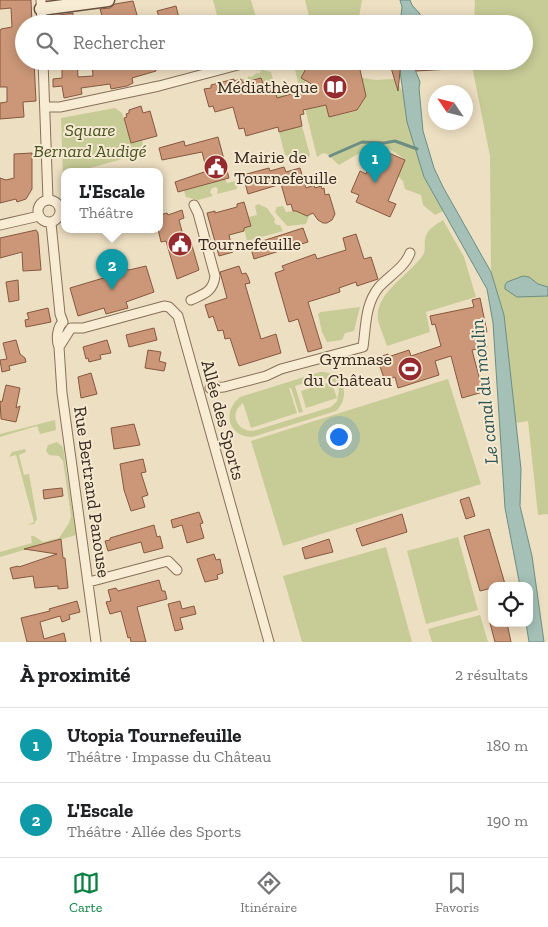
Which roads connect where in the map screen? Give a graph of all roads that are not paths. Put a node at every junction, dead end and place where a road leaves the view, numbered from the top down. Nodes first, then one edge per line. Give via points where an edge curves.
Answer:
1 (108, 0) edge
2 (41, 5) edge
3 (43, 70) edge
4 (219, 70) edge
5 (45, 107) junction
6 (48, 200) junction
7 (194, 205) dead end
8 (38, 216) junction
9 (51, 223) junction
10 (0, 225) edge
11 (410, 253) dead end
12 (192, 300) dead end
13 (65, 329) junction
14 (210, 388) dead end
15 (177, 570) dead end
16 (88, 582) junction
17 (96, 642) edge
18 (268, 642) edge

1 - 2 street
3 - 5 street
4 - 5 street via 159,86 60,107
5 - 6 street
6 - 8 street via 39,206
6 - 9 street via 56,202 60,210 60,216
7 - 12 street via 216,276 209,291
8 - 9 street
8 - 10 street
9 - 13 street via 60,314
11 - 14 street via 373,295 363,347 266,376
13 - 16 street, Rue Bertrand Panouse via 59,347 62,393
13 - 18 street, Allée des Sports via 83,328 164,306 170,307 178,316
15 - 16 street via 168,560
16 - 17 street, Rue Bertrand Panouse

